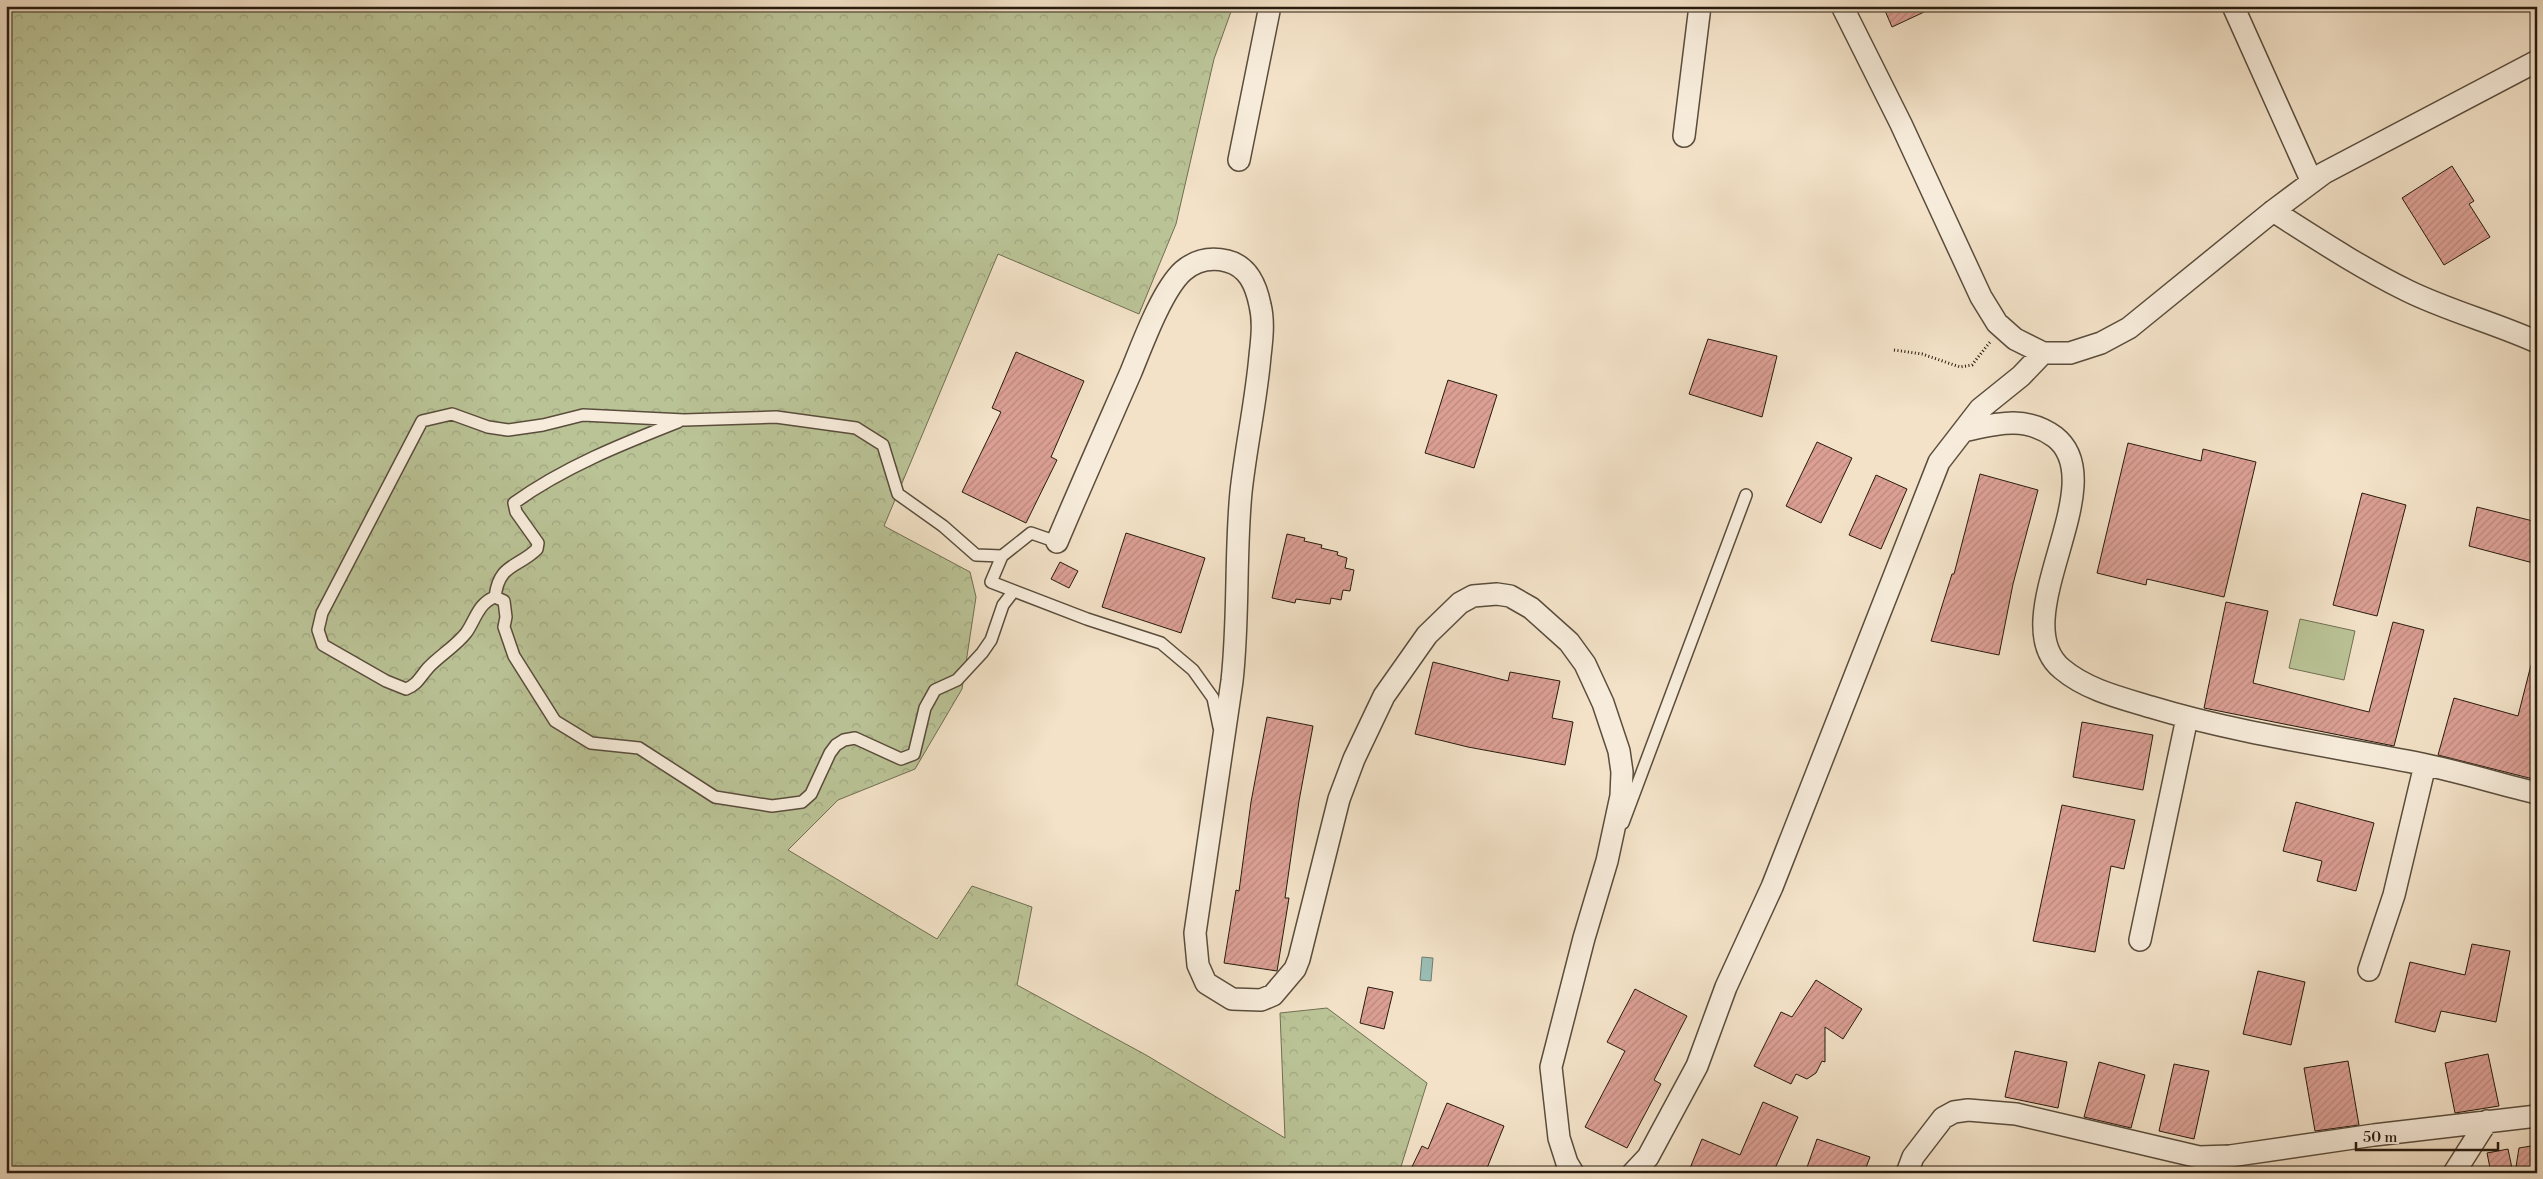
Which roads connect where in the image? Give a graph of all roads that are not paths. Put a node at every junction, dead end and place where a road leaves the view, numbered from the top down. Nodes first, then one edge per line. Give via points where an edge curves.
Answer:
1 (1270, 6) edge
2 (1700, 6) edge
3 (1842, 6) edge
4 (2233, 6) edge
5 (2537, 61) edge
6 (1684, 136) dead end
7 (1239, 160) dead end
8 (2312, 182) junction
9 (2273, 212) junction
10 (2537, 342) edge
11 (2043, 353) junction
12 (684, 420) junction
13 (1963, 431) junction
14 (1746, 495) dead end
15 (1057, 542) joint
16 (1002, 556) junction
17 (1013, 592) junction
18 (495, 598) junction
19 (2187, 718) junction
20 (1222, 741) junction
21 (2425, 765) junction
22 (2537, 793) edge
23 (1607, 862) junction
24 (2140, 940) dead end
25 (2369, 970) dead end
26 (2537, 1116) edge
27 (2487, 1121) junction
28 (2195, 1165) edge
29 (1574, 1173) edge
30 (1633, 1173) edge
31 (1907, 1173) edge
32 (2454, 1173) edge

1 - 7 street
2 - 6 street
3 - 11 street via 1981,297 1997,323 2015,339
4 - 8 street
5 - 8 street
8 - 9 street
9 - 10 street via 2410,292
9 - 11 street via 2129,328 2070,354
11 - 13 street via 2021,376 1980,409
12 - 16 lane via 776,417 856,428 883,445 898,494 943,526 976,555
12 - 18 lane via 613,447 514,503 516,512 538,543 537,549 508,567 496,586
12 - 18 lane via 583,415 508,430 488,427 452,414 422,421 322,613 318,630 323,645 406,689 414,686 427,669 466,634 482,606
13 - 19 street via 2007,421 2028,423 2064,445 2073,462 2074,477 2069,512 2051,580 2043,632 2046,648 2062,669 2096,689
13 - 30 street via 1939,462 1779,869 1726,987 1697,1066 1648,1157
14 - 23 lane via 1634,798
15 - 16 lane via 1031,533
15 - 20 street via 1150,327 1183,272 1199,261 1216,258 1246,270 1261,306 1262,323 1257,395 1242,491 1236,646
16 - 17 lane via 992,582
17 - 18 lane via 1003,605 991,640 982,653 956,680 934,690 925,708 914,754 901,759 856,738 844,740 830,753 808,797 792,804 772,806 715,797 639,748 591,743 554,721 514,656 504,627 504,601
17 - 20 lane via 1161,643 1193,670 1213,698
19 - 21 street
19 - 24 street
20 - 23 street via 1194,933 1198,965 1206,983 1232,999 1261,1000 1273,995 1295,969 1339,799 1370,723 1384,696 1427,636 1448,611 1473,596 1510,596 1532,608 1570,642 1584,664 1603,703 1622,772 1621,796
21 - 22 street
21 - 25 street via 2394,895
23 - 29 street via 1551,1067 1559,1138
26 - 27 street
27 - 28 street via 2230,1156
27 - 32 street
28 - 31 street via 2016,1114 1968,1110 1943,1118 1913,1157

